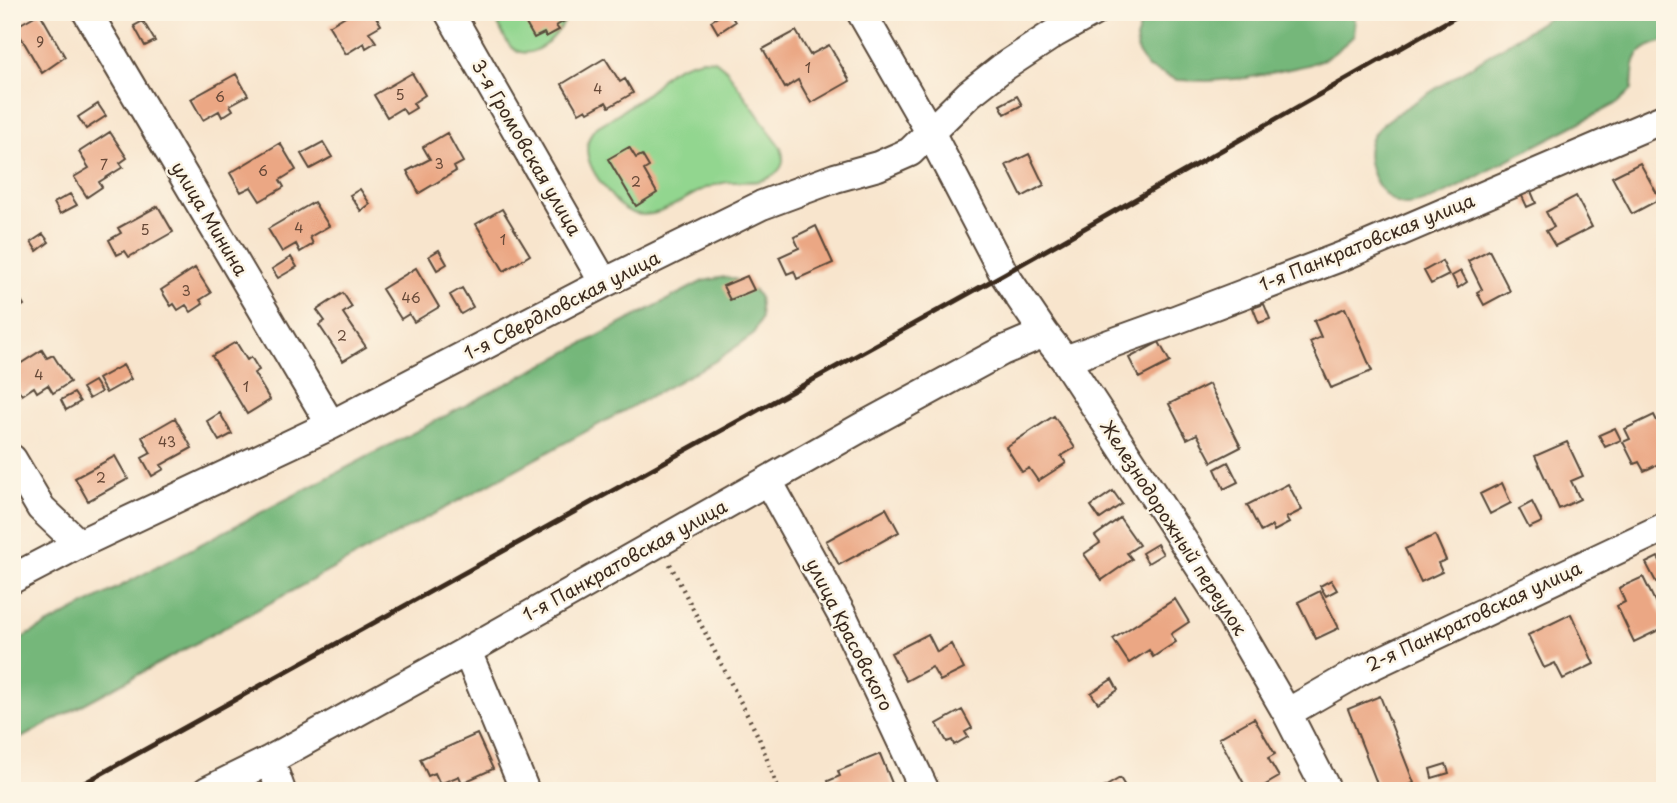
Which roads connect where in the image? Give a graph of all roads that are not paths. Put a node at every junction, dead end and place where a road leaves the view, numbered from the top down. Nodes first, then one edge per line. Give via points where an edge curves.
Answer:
1 (87, 12) edge
2 (449, 12) edge
3 (861, 12) edge
4 (1093, 12) edge
5 (1665, 118) edge
6 (930, 132) junction
7 (604, 283) junction
8 (1044, 333) junction
9 (1065, 360) junction
10 (331, 425) junction
11 (12, 459) edge
12 (768, 481) junction
13 (1665, 527) edge
14 (79, 544) junction
15 (12, 579) edge
16 (467, 651) junction
17 (1287, 713) junction
18 (270, 760) junction
19 (1322, 789) edge
20 (207, 791) edge
21 (281, 791) edge
22 (525, 791) edge
23 (925, 791) edge

1 - 10 street, улица Минина
2 - 7 street, 3-я Громовская улица
3 - 6 street, Железнодорожный переулок
4 - 6 street, 1-я Свердловская улица via 1002,68
5 - 9 street, 1-я Панкратовская улица via 1343,256
6 - 7 street, 1-я Свердловская улица via 910,152 762,205
6 - 8 street, Железнодорожный переулок via 1004,274
7 - 10 street, 1-я Свердловская улица
8 - 9 street, Железнодорожный переулок
8 - 12 street, 1-я Панкратовская улица via 1002,351
9 - 17 street, Железнодорожный переулок via 1221,599
10 - 14 street, 1-я Свердловская улица
11 - 14 street via 41,508
12 - 16 street, 1-я Панкратовская улица
12 - 23 street, улица Красовского via 842,615
13 - 17 street, 2-я Панкратовская улица via 1360,671
14 - 15 street, 1-я Свердловская улица
16 - 18 street, 1-я Панкратовская улица
16 - 22 street
17 - 19 street, Железнодорожный переулок
18 - 20 street, 1-я Панкратовская улица
18 - 21 street

